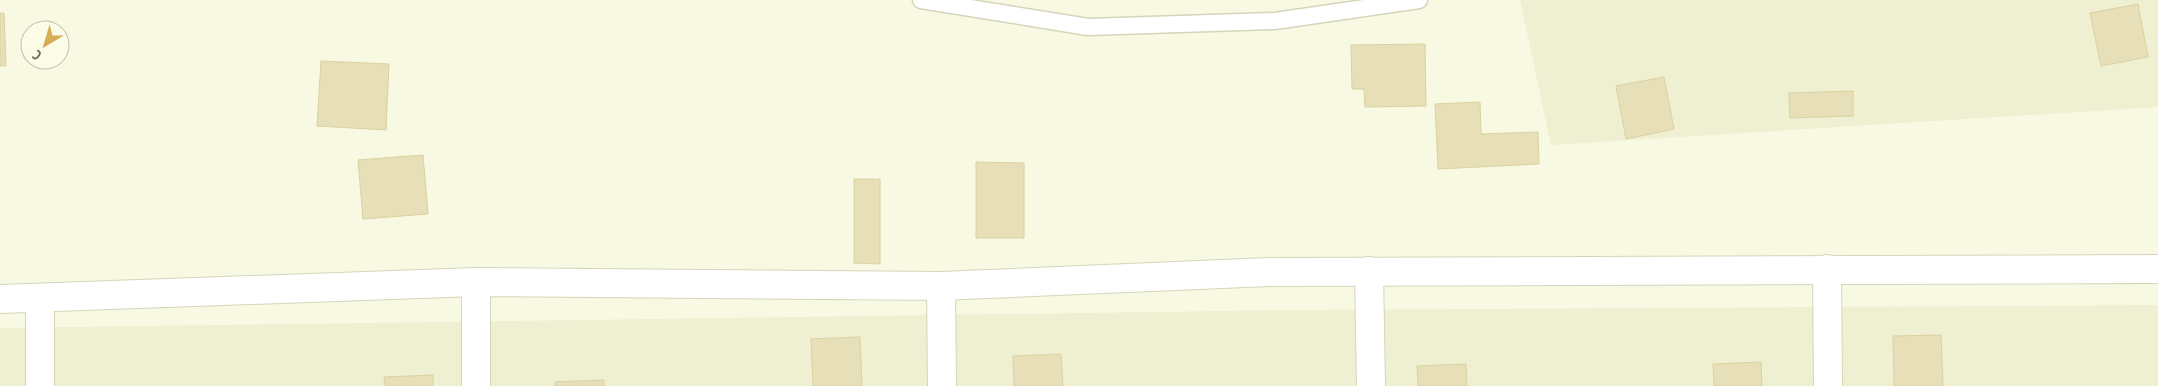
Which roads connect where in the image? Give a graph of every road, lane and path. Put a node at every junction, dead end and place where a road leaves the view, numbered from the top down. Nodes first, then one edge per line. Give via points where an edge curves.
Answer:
1 (921, 0) edge
2 (1419, 0) edge
3 (1827, 269) junction
4 (2158, 269) edge
5 (1369, 271) junction
6 (476, 282) junction
7 (941, 286) junction
8 (40, 299) junction
9 (0, 300) edge
10 (40, 386) edge
11 (476, 386) edge
12 (942, 386) edge
13 (1371, 386) edge
14 (1828, 386) edge

1 - 2 lane via 1088,26 1276,21
3 - 4 street
3 - 5 street
3 - 14 street
5 - 7 street via 1269,272
5 - 13 street
6 - 7 street
6 - 8 street
6 - 11 street
7 - 12 street
8 - 9 street
8 - 10 street

